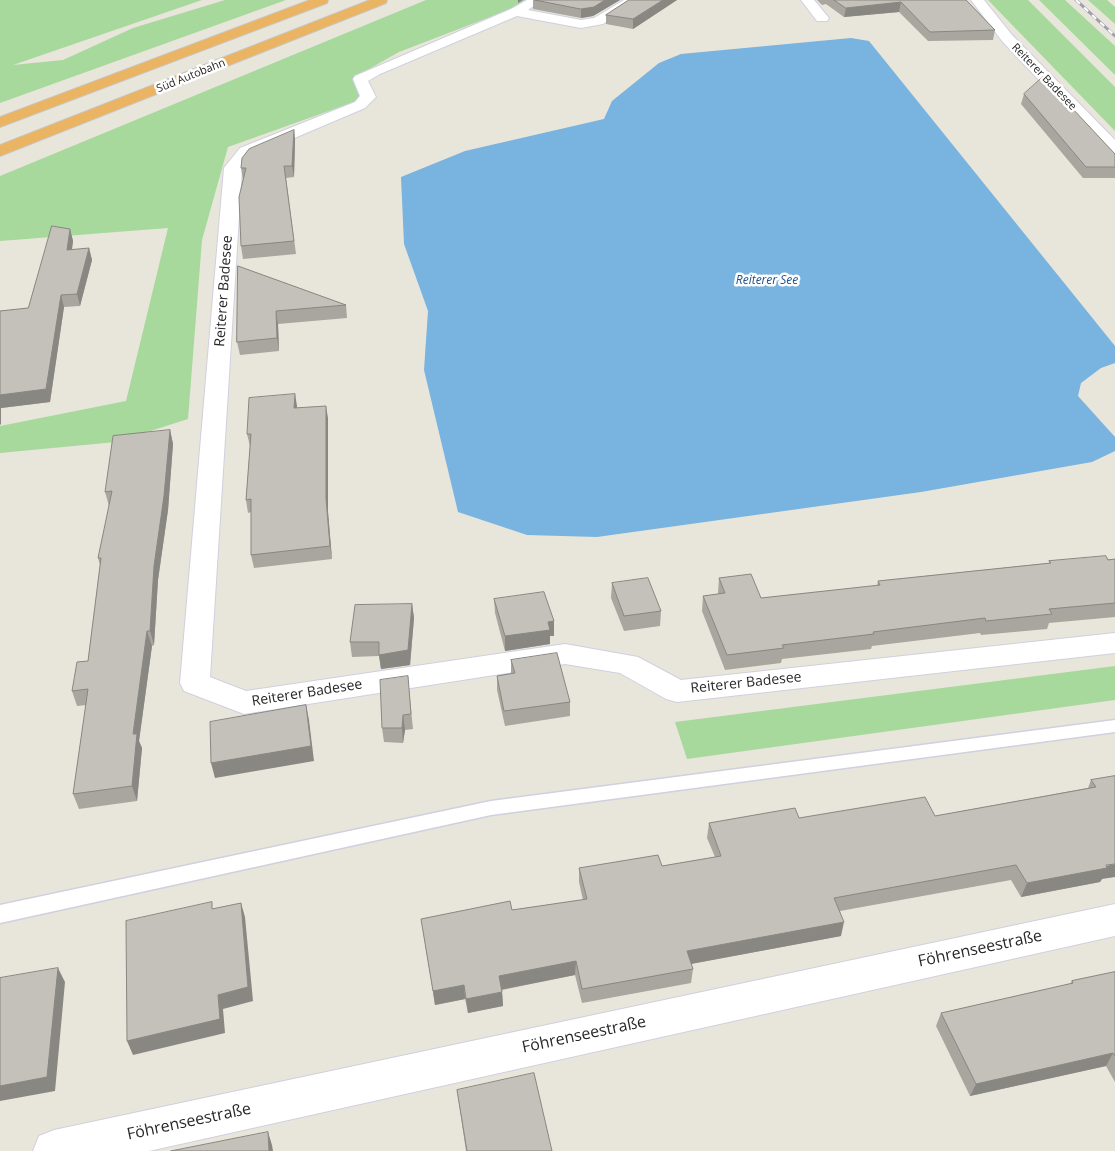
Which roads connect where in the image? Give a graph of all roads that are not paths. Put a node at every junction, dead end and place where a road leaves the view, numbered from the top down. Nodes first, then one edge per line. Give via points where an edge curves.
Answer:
1 (322, 0) edge
2 (381, 0) edge
3 (634, 0) edge
4 (807, 0) edge
5 (977, 0) edge
6 (526, 6) edge
7 (822, 18) dead end
8 (0, 122) edge
9 (1115, 150) edge
10 (0, 151) edge
11 (1115, 643) edge
12 (1115, 726) edge
13 (0, 914) edge
14 (1115, 920) edge
15 (54, 1151) edge

1 - 8 highway, Süd Autobahn
2 - 10 highway, Süd Autobahn
3 - 6 street via 598,21 581,24
4 - 7 street
5 - 9 street, Reiterer Badesee via 1007,38
6 - 11 street, Reiterer Badesee via 375,71 360,80 368,97 360,105 246,152 233,168 195,683 244,703 565,654 627,664 677,691
12 - 13 lane via 491,808
14 - 15 street, Föhrenseestraße

